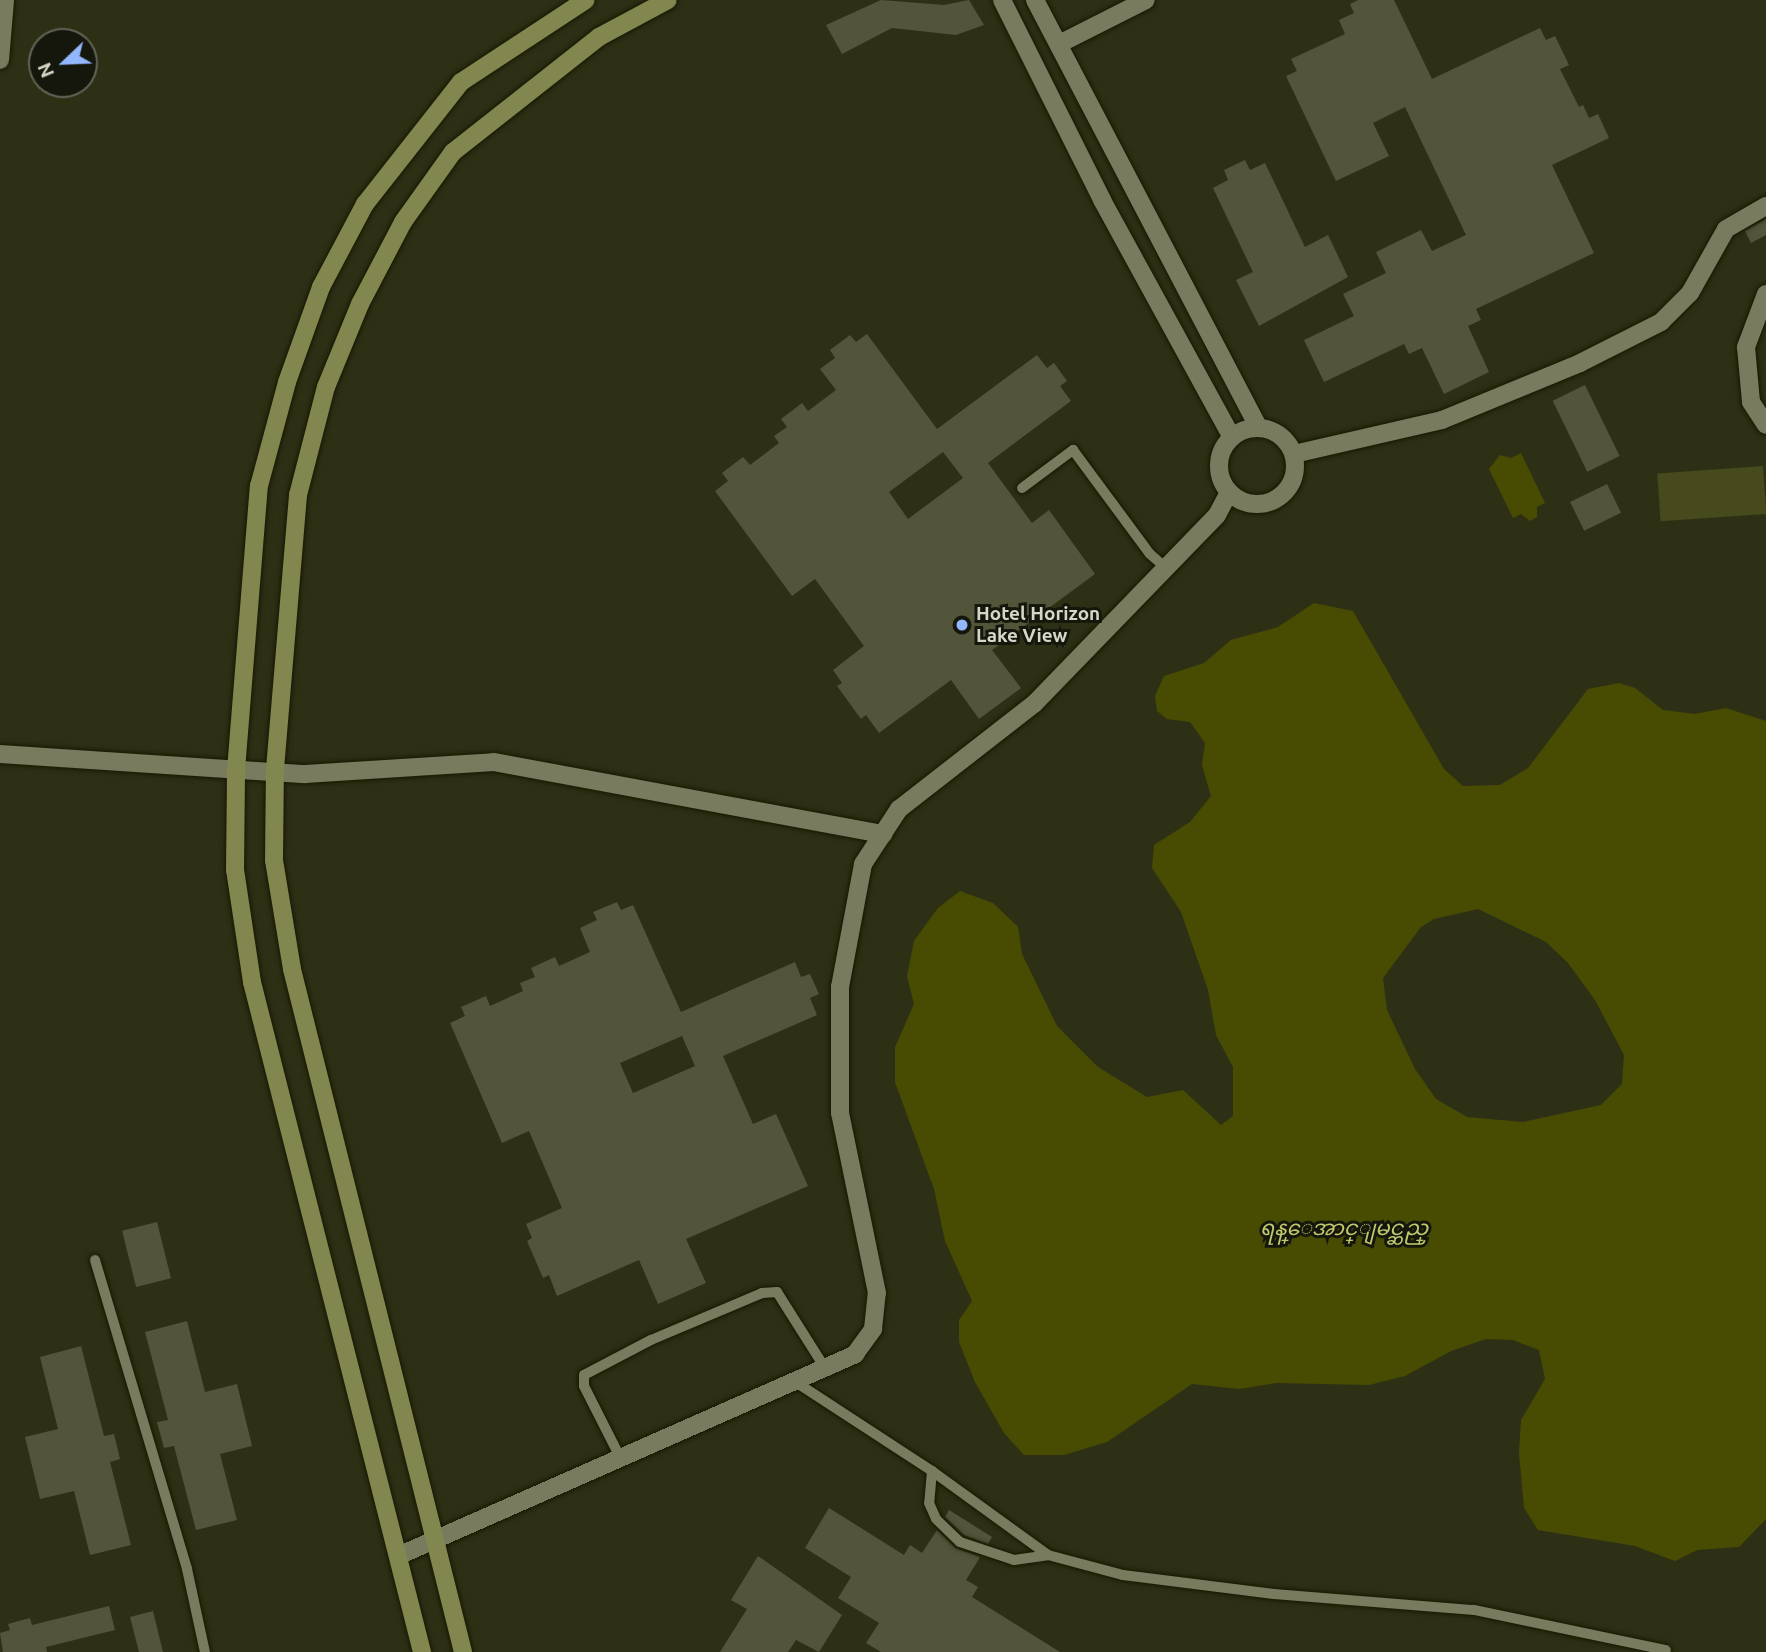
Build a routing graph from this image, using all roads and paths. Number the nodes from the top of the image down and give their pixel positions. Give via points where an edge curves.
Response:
1 (5, 0) edge
2 (586, 0) edge
3 (668, 0) edge
4 (1002, 0) edge
5 (1035, 0) edge
6 (1146, 0) edge
7 (1059, 44) junction
8 (0, 60) edge
9 (1131, 185) junction
10 (1102, 200) junction
11 (1766, 206) edge
12 (1766, 294) edge
13 (1766, 425) edge
14 (1259, 428) junction
15 (1232, 438) junction
16 (1294, 454) junction
17 (1022, 488) dead end
18 (1228, 492) junction
19 (1166, 568) junction
20 (0, 754) edge
21 (236, 770) junction
22 (275, 773) junction
23 (883, 834) junction
24 (95, 1260) dead end
25 (824, 1368) junction
26 (794, 1381) junction
27 (621, 1460) junction
28 (932, 1471) junction
29 (435, 1543) junction
30 (1048, 1555) junction
31 (398, 1556) junction
32 (1666, 1650) dead end
33 (205, 1652) edge
34 (422, 1652) edge
35 (463, 1652) edge

1 - 8 street
2 - 21 main road via 461,82 365,204 321,287 287,382 259,486
3 - 22 main road via 588,45 453,152 403,222 360,304 326,387 298,495
4 - 10 street
5 - 7 street
6 - 7 street
7 - 9 street
9 - 10 street
9 - 14 street
10 - 15 street
11 - 16 street via 1726,229 1690,293 1661,322 1580,363 1442,420
12 - 13 street via 1746,346 1751,402
14 - 15 street
14 - 16 street via 1286,441
15 - 18 street via 1219,464
16 - 18 street via 1296,469 1283,495 1255,505
17 - 19 lane via 1073,450 1150,554
18 - 19 street via 1217,515
19 - 23 street via 1034,704 899,809
20 - 21 street
21 - 22 street
21 - 31 main road via 235,870 251,982
22 - 23 street via 494,762
22 - 29 main road via 274,860 292,970
23 - 25 street via 863,864 840,987 840,1113 877,1293 873,1329 855,1354
24 - 33 lane via 187,1569
25 - 26 street
25 - 27 lane via 786,1299 777,1292 762,1293 650,1340 584,1375 584,1386
26 - 27 street
26 - 28 lane
27 - 29 street
28 - 30 lane
28 - 30 lane via 929,1503 936,1520 961,1542 1014,1560
29 - 31 street
29 - 35 main road
30 - 32 lane via 1122,1575 1274,1594 1474,1610
31 - 34 main road

